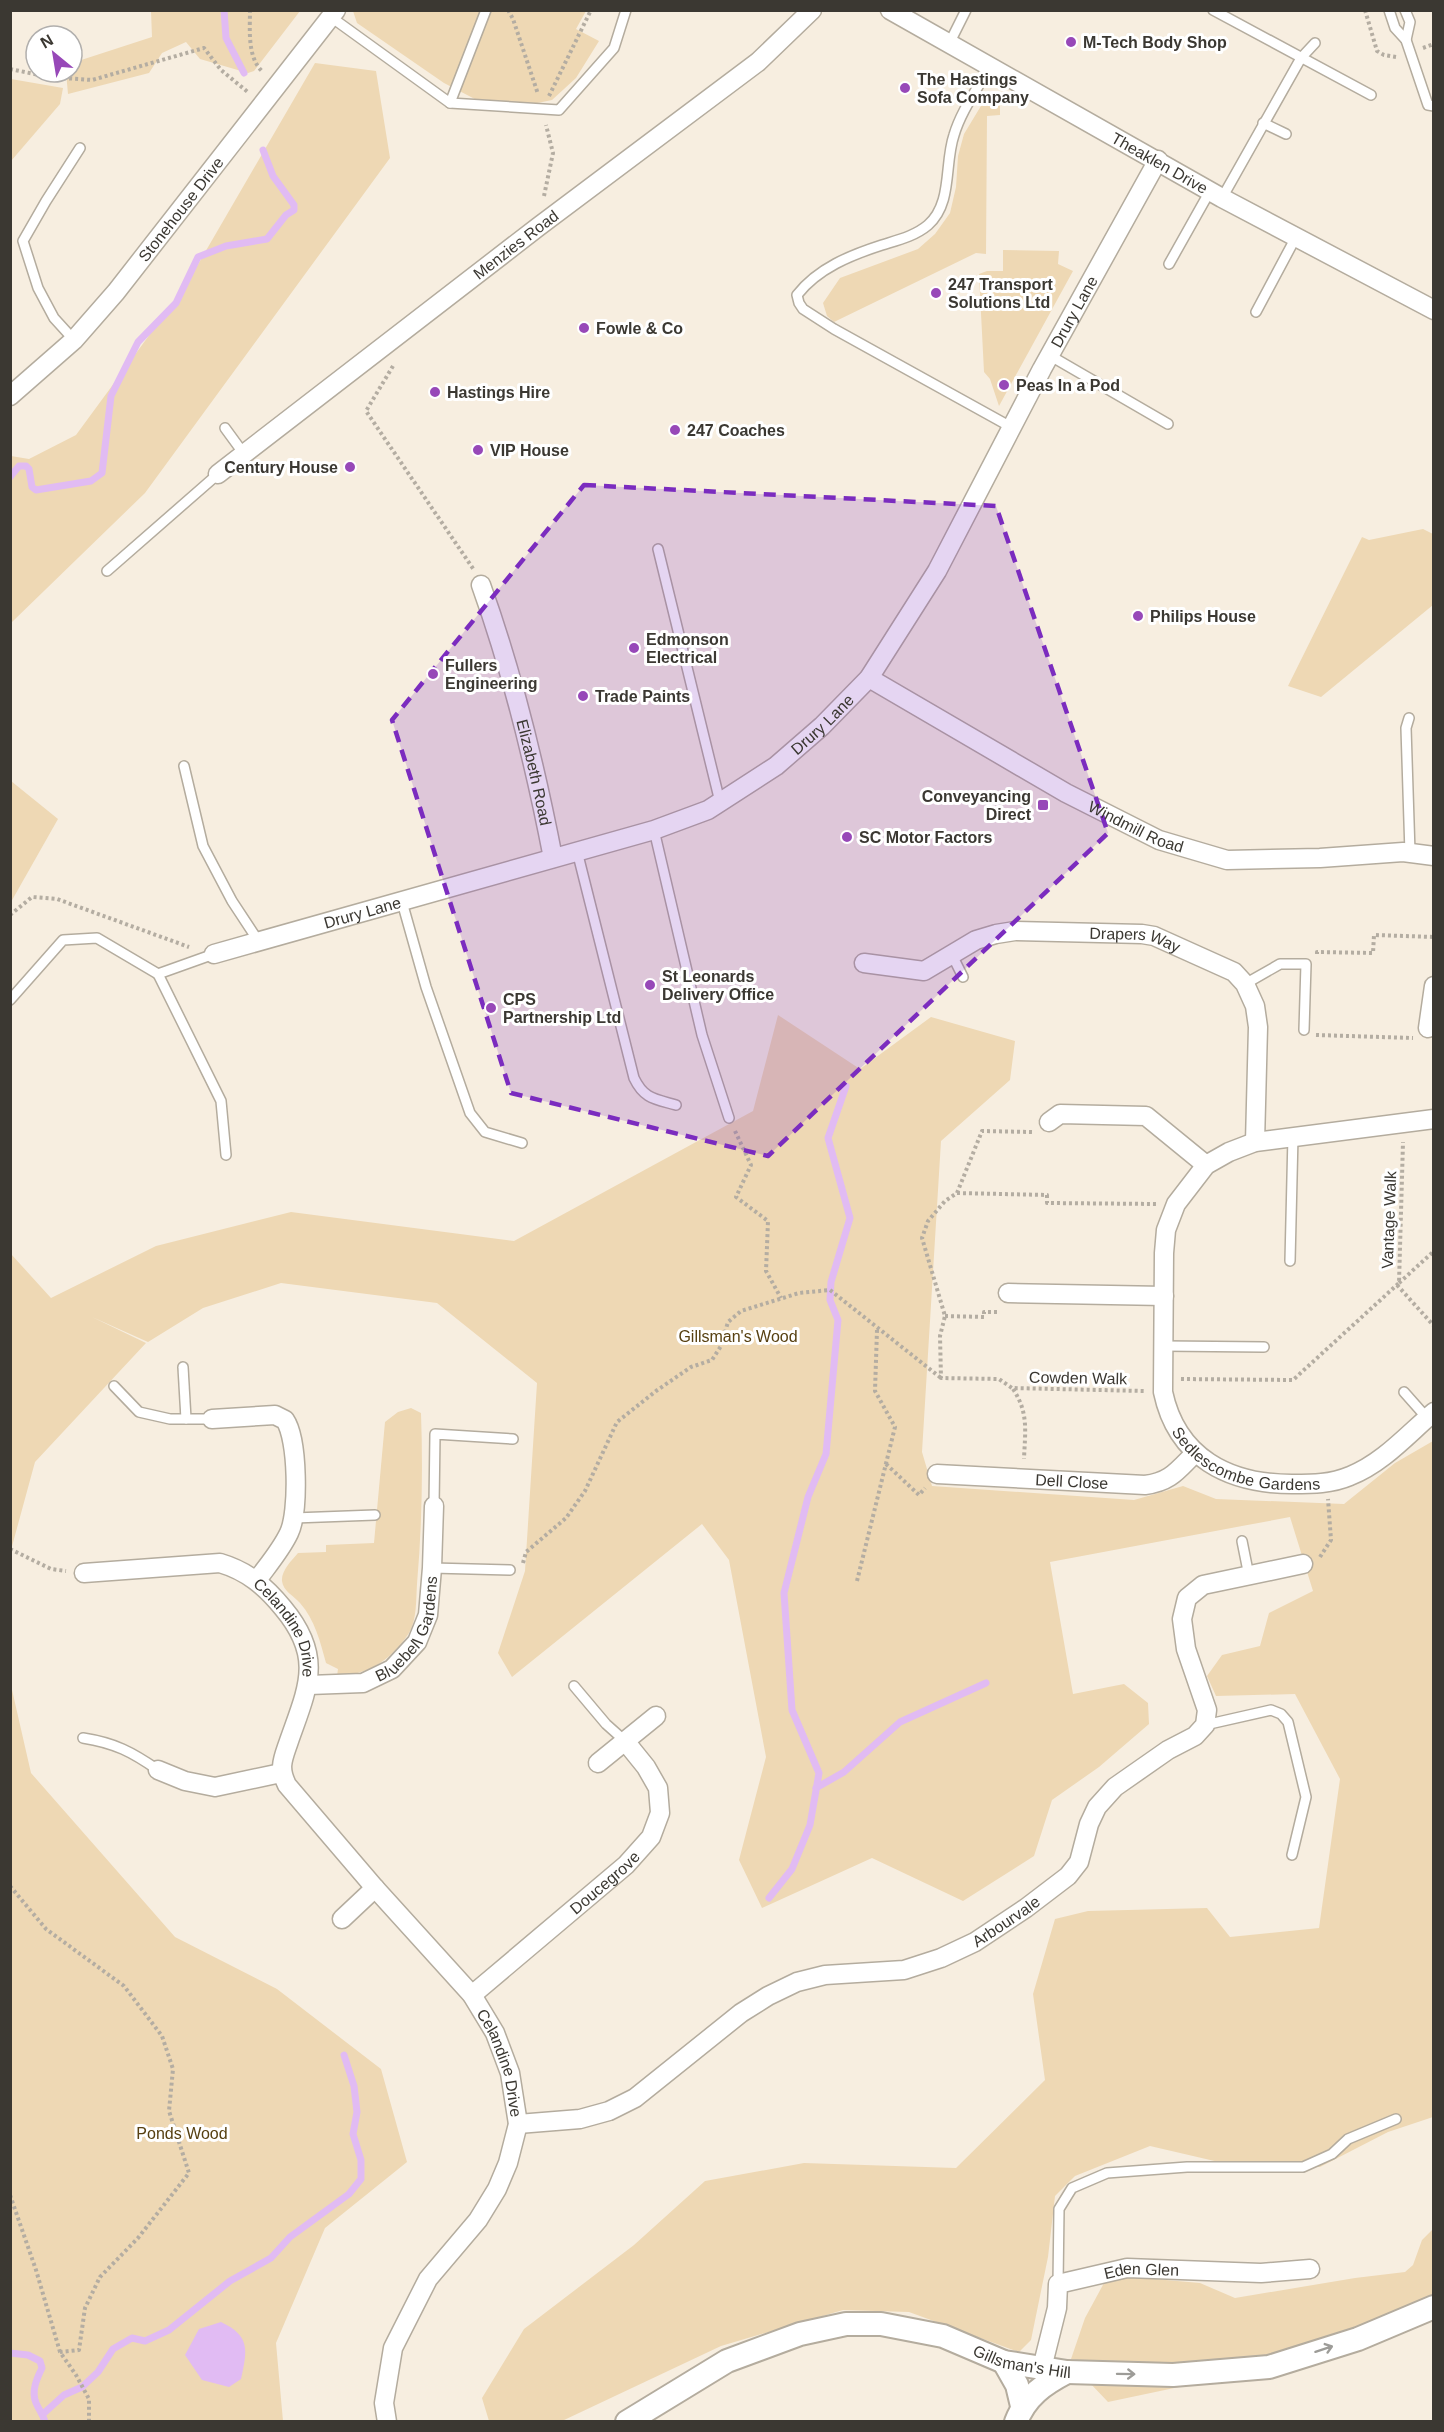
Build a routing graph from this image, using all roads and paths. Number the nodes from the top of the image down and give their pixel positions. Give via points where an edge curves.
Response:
1 (250, 10) edge
2 (486, 10) edge
3 (508, 10) edge
4 (591, 10) edge
5 (626, 10) edge
6 (812, 10) edge
7 (890, 10) edge
8 (966, 10) edge
9 (1214, 10) edge
10 (1389, 10) edge
11 (1406, 10) edge
12 (333, 14) edge
13 (1406, 40) junction
14 (1315, 43) dead end
15 (949, 44) junction
16 (1301, 58) junction
17 (990, 66) junction
18 (10, 69) edge
19 (278, 86) junction
20 (1371, 95) dead end
21 (450, 103) junction
22 (263, 105) junction
23 (1434, 106) edge
24 (542, 108) junction
25 (1263, 123) junction
26 (1286, 134) dead end
27 (80, 148) dead end
28 (1158, 160) junction
29 (1216, 194) junction
30 (538, 227) junction
31 (1296, 237) junction
32 (1170, 264) dead end
33 (1434, 310) edge
34 (1256, 312) dead end
35 (74, 340) junction
36 (388, 344) junction
37 (1049, 355) junction
38 (10, 396) edge
39 (1168, 424) dead end
40 (1011, 427) junction
41 (225, 428) dead end
42 (244, 454) junction
43 (218, 474) joint
44 (658, 549) dead end
45 (107, 571) dead end
46 (481, 585) joint
47 (869, 678) junction
48 (1409, 718) dead end
49 (184, 766) dead end
50 (720, 802) junction
51 (654, 830) junction
52 (577, 851) junction
53 (1410, 853) junction
54 (1434, 856) edge
55 (553, 858) junction
56 (402, 902) junction
57 (10, 915) edge
58 (1434, 937) edge
59 (259, 942) junction
60 (1317, 952) dead end
61 (214, 954) junction
62 (952, 955) junction
63 (864, 963) dead end
64 (158, 974) junction
65 (963, 977) dead end
66 (1245, 984) junction
67 (1434, 986) edge
68 (10, 1000) edge
69 (1304, 1032) joint
70 (1425, 1033) joint
71 (676, 1105) dead end
72 (729, 1118) joint
73 (1434, 1119) edge
74 (1048, 1122) joint
75 (1404, 1123) junction
76 (1293, 1136) junction
77 (1255, 1142) junction
78 (522, 1143) dead end
79 (225, 1155) dead end
80 (1206, 1165) junction
81 (957, 1193) junction
82 (1176, 1204) junction
83 (1434, 1251) edge
84 (1290, 1261) dead end
85 (1398, 1284) junction
86 (1008, 1293) joint
87 (1164, 1296) junction
88 (781, 1299) junction
89 (945, 1316) junction
90 (1434, 1326) edge
91 (877, 1329) junction
92 (1164, 1346) junction
93 (1264, 1347) dead end
94 (183, 1367) dead end
95 (941, 1378) junction
96 (1293, 1380) joint
97 (1163, 1385) junction
98 (114, 1386) dead end
99 (1012, 1388) junction
100 (1404, 1392) dead end
101 (1430, 1415) edge
102 (186, 1419) junction
103 (212, 1419) joint
104 (513, 1439) dead end
105 (1195, 1453) junction
106 (886, 1464) junction
107 (937, 1474) joint
108 (1023, 1479) junction
109 (1325, 1484) junction
110 (434, 1506) joint
111 (375, 1515) dead end
112 (294, 1518) junction
113 (1242, 1541) dead end
114 (10, 1550) edge
115 (526, 1552) dead end
116 (1303, 1564) joint
117 (432, 1568) junction
118 (510, 1570) dead end
119 (84, 1573) joint
120 (1249, 1575) junction
121 (257, 1580) junction
122 (857, 1581) dead end
123 (309, 1685) junction
124 (574, 1686) dead end
125 (656, 1716) dead end
126 (1205, 1725) junction
127 (82, 1738) dead end
128 (625, 1741) junction
129 (598, 1763) dead end
130 (158, 1770) joint
131 (281, 1773) junction
132 (1292, 1855) dead end
133 (10, 1886) edge
134 (375, 1888) junction
135 (342, 1919) dead end
136 (472, 1995) junction
137 (1396, 2119) dead end
138 (518, 2124) junction
139 (10, 2195) edge
140 (1310, 2269) dead end
141 (1058, 2284) junction
142 (1434, 2307) edge
143 (60, 2352) junction
144 (1004, 2362) junction
145 (1042, 2368) junction
146 (1067, 2372) junction
147 (1019, 2414) edge
148 (89, 2421) edge
149 (387, 2421) edge
150 (627, 2421) edge

1 - 19 path via 250,46 258,68
2 - 21 lane
3 - 24 path
4 - 24 path
5 - 24 lane via 614,48 559,110
6 - 30 street, Menzies Road via 758,63
7 - 15 street, Theaklen Drive
8 - 15 lane
9 - 16 lane
10 - 13 lane via 1395,28
11 - 13 lane via 1410,22
12 - 19 street, Stonehouse Drive
12 - 21 lane
13 - 23 lane via 1428,105
14 - 16 lane
15 - 17 street, Theaklen Drive
16 - 20 lane
16 - 25 lane
17 - 28 street, Theaklen Drive
17 - 40 lane via 954,134 946,190 938,215 907,237 843,258 797,295 803,309 834,329
18 - 22 path via 92,80 204,48 221,70
19 - 22 street, Stonehouse Drive
21 - 24 lane
22 - 35 street, Stonehouse Drive
24 - 30 path via 554,153
25 - 26 lane
25 - 29 lane
27 - 35 lane via 23,241 38,288 54,318
28 - 29 street, Theaklen Drive
28 - 37 street, Drury Lane
29 - 31 street, Theaklen Drive
29 - 32 lane
30 - 36 street, Menzies Road
31 - 33 street, Theaklen Drive
31 - 34 lane
35 - 38 street, Stonehouse Drive
36 - 42 street, Menzies Road
36 - 46 path via 397,360 366,411 470,562
37 - 39 lane
37 - 40 street, Drury Lane
40 - 47 street, Drury Lane via 937,571
41 - 42 lane
42 - 43 street, Menzies Road
43 - 45 lane
44 - 50 lane
46 - 55 street, Elizabeth Road via 533,759
47 - 50 street, Drury Lane via 776,766
47 - 53 street, Windmill Road via 1066,793 1159,840 1227,860
48 - 53 lane via 1406,728
49 - 59 lane via 203,846
50 - 51 street, Drury Lane
51 - 52 street, Drury Lane
51 - 72 lane via 702,1035
52 - 55 street, Drury Lane
52 - 71 lane via 634,1078 640,1090 651,1098
53 - 54 street, Windmill Road
55 - 56 street, Drury Lane
56 - 59 street, Drury Lane
56 - 78 lane via 426,987 470,1113 485,1132
57 - 61 path via 32,897 57,899
58 - 60 path via 1374,935 1373,953
59 - 61 street, Drury Lane
61 - 64 lane
62 - 63 street, Drapers Way via 924,971
62 - 65 lane
62 - 66 street, Drapers Way via 976,940 1015,931 1143,934 1234,972
64 - 68 lane via 98,938 63,940
64 - 79 lane via 221,1101
66 - 69 lane via 1280,964 1306,964
66 - 77 street via 1255,1006 1258,1027
67 - 70 street
69 - 70 path
72 - 88 path via 751,1165 736,1197 768,1221 766,1271
73 - 75 street, Sedlescombe Gardens
74 - 80 street via 1060,1114 1146,1116
74 - 81 path via 1048,1132 982,1131
75 - 76 street, Sedlescombe Gardens
75 - 85 path, Vantage Walk
76 - 77 street, Sedlescombe Gardens
76 - 84 lane
77 - 80 street, Sedlescombe Gardens
80 - 82 street, Sedlescombe Gardens
81 - 82 path via 1047,1195 1047,1203
81 - 89 path via 928,1221 922,1238
82 - 87 street, Sedlescombe Gardens via 1166,1230
83 - 85 path
85 - 90 path
85 - 96 path, Vantage Walk
86 - 87 street
86 - 89 path via 1008,1312 984,1312 984,1317
87 - 92 street, Sedlescombe Gardens
88 - 91 path via 830,1290
88 - 115 path via 741,1311 728,1322 712,1360 691,1367 617,1422 585,1491 566,1518
89 - 95 path via 940,1336
91 - 95 path
91 - 106 path via 875,1391 895,1427
92 - 93 lane
92 - 97 street, Sedlescombe Gardens
94 - 102 lane
95 - 99 path, Cowden Walk via 999,1379
96 - 97 path, Cowden Walk
97 - 99 path, Cowden Walk
97 - 105 street, Sedlescombe Gardens via 1166,1405
98 - 102 lane via 139,1412
99 - 108 path via 1026,1419
100 - 101 lane
101 - 109 street, Sedlescombe Gardens via 1378,1461 1352,1476
102 - 103 lane
103 - 112 street via 275,1415 285,1420 292,1435
104 - 110 lane via 435,1434
105 - 108 street, Dell Close via 1160,1483
105 - 109 street, Sedlescombe Gardens via 1225,1473 1268,1484
106 - 107 path via 918,1495
106 - 122 path
107 - 108 street, Dell Close
109 - 116 path via 1331,1511 1331,1540 1322,1556
110 - 117 street, Bluebell Gardens
111 - 112 lane
112 - 121 street
113 - 120 lane
114 - 119 path via 51,1569
116 - 120 street
117 - 118 lane
117 - 123 street, Bluebell Gardens via 428,1615 417,1642 392,1669 363,1683
119 - 121 street, Celandine Drive via 220,1563
120 - 126 street via 1203,1585 1187,1598 1182,1619 1186,1649 1206,1710
121 - 123 street, Celandine Drive via 295,1622 309,1653
123 - 131 street, Celandine Drive via 282,1759
124 - 128 lane
125 - 128 street
126 - 132 lane via 1271,1710 1288,1722 1306,1797
126 - 138 street, Arbourvale via 1195,1736 1115,1787 1096,1807 1079,1862 1068,1876 975,1942 904,1970 825,1975 797,1982 741,2013 635,2098 580,2119
127 - 130 lane via 117,1745
128 - 129 street
128 - 136 street, Doucegrove via 658,1788 660,1812 651,1838 626,1865
130 - 131 street via 215,1787
131 - 134 street, Celandine Drive
133 - 143 path via 46,1929 124,1986 162,2036 173,2069 169,2110 189,2173 138,2238 100,2277 85,2308 79,2350
134 - 135 street
134 - 136 street, Celandine Drive
136 - 138 street, Celandine Drive via 495,2033 507,2063
137 - 141 lane via 1348,2139 1332,2154 1303,2167 1187,2166 1107,2173 1072,2188 1059,2209
138 - 149 street, Celandine Drive via 497,2188 478,2220 428,2279 393,2348 384,2403
139 - 143 path
140 - 141 street, Eden Glen via 1261,2273 1127,2268
141 - 145 street via 1057,2308
146 -> 142 street, Gillsman's Hill via 1173,2375 1269,2367 1358,2339
143 - 148 path via 89,2399
144 - 145 street, Gillsman's Hill
144 - 147 street via 1017,2385
144 - 150 street, Gillsman's Hill via 943,2336 881,2324 846,2324 800,2334 727,2361
145 - 146 street, Gillsman's Hill
146 - 147 street via 1041,2386

